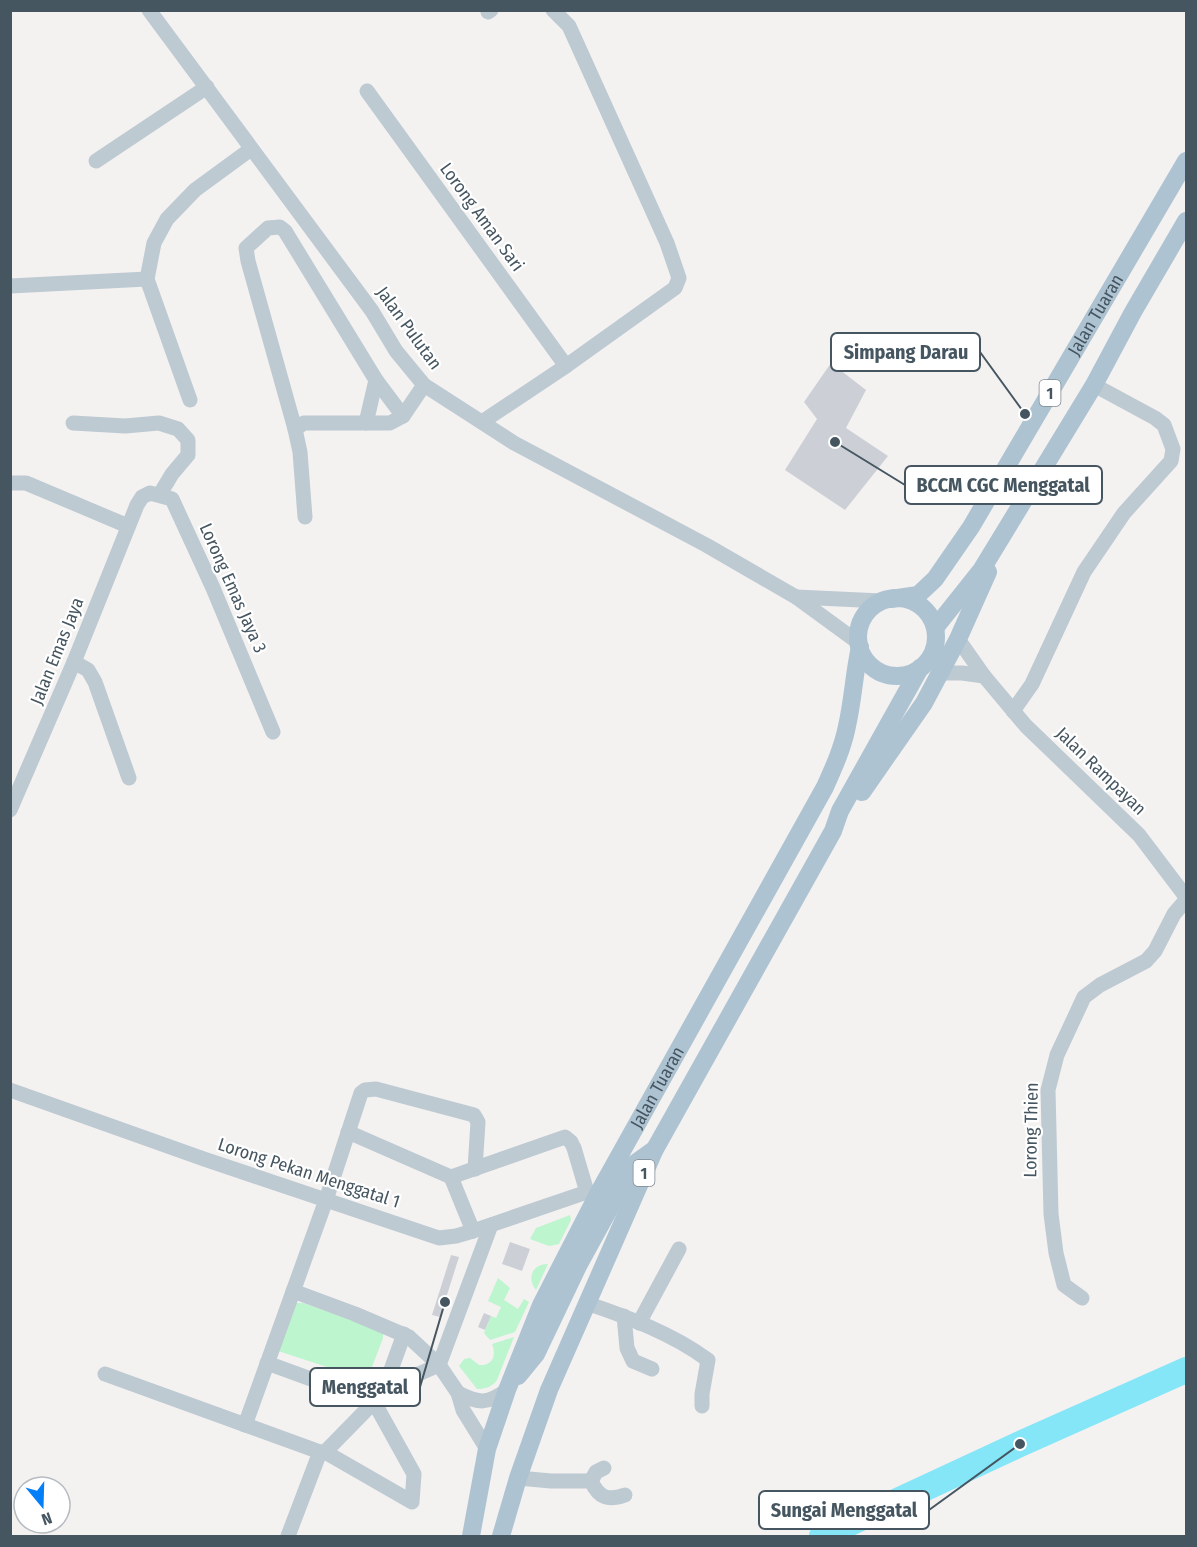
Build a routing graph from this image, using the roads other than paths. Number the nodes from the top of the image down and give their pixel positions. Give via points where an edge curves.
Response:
1 (149, 10) edge
2 (552, 10) edge
3 (207, 87) junction
4 (367, 92) dead end
5 (251, 149) junction
6 (96, 161) dead end
7 (1186, 161) edge
8 (1186, 221) edge
9 (147, 279) junction
10 (10, 286) edge
11 (566, 366) junction
12 (376, 380) junction
13 (424, 385) junction
14 (1094, 385) junction
15 (190, 400) dead end
16 (403, 416) junction
17 (482, 422) junction
18 (73, 423) dead end
19 (366, 423) junction
20 (295, 429) junction
21 (10, 483) edge
22 (160, 494) junction
23 (305, 517) dead end
24 (128, 526) junction
25 (995, 547) junction
26 (795, 597) junction
27 (887, 600) junction
28 (935, 628) junction
29 (958, 639) junction
30 (859, 645) junction
31 (74, 662) junction
32 (920, 668) junction
33 (940, 673) junction
34 (984, 676) junction
35 (1014, 711) junction
36 (273, 732) dead end
37 (129, 778) dead end
38 (10, 810) edge
39 (833, 831) junction
40 (822, 850) junction
41 (1186, 898) edge
42 (655, 1089) junction
43 (10, 1090) edge
44 (348, 1132) junction
45 (655, 1149) junction
46 (475, 1169) junction
47 (451, 1176) junction
48 (593, 1193) junction
49 (326, 1200) junction
50 (491, 1225) junction
51 (473, 1231) junction
52 (679, 1250) dead end
53 (293, 1291) junction
54 (1082, 1298) dead end
55 (586, 1303) junction
56 (624, 1316) junction
57 (639, 1323) junction
58 (404, 1334) junction
59 (267, 1363) junction
60 (439, 1365) junction
61 (652, 1369) dead end
62 (105, 1374) dead end
63 (384, 1389) junction
64 (507, 1390) junction
65 (458, 1393) junction
66 (374, 1402) junction
67 (702, 1406) dead end
68 (245, 1425) junction
69 (487, 1449) junction
70 (322, 1452) junction
71 (604, 1468) dead end
72 (518, 1478) junction
73 (591, 1481) junction
74 (625, 1495) dead end
75 (288, 1536) edge
76 (471, 1536) edge
77 (501, 1536) edge

1 - 3 street, Jalan Pulutan
2 - 11 street via 569,26 667,243 679,278 675,288
3 - 5 street, Jalan Pulutan
3 - 6 street
4 - 11 street, Lorong Aman Sari
5 - 9 street via 195,190 167,219 154,243
5 - 13 street, Jalan Pulutan
7 - 27 main road, Jalan Tuaran / 1 via 971,526 935,579 918,595
8 - 14 main road, Jalan Tuaran / 1
9 - 10 street
9 - 15 street
11 - 17 street
12 - 16 street
12 - 19 street
12 - 20 street via 285,231 280,227 268,228 246,249
13 - 16 street
13 - 17 street, Jalan Pulutan
14 - 25 main road, Jalan Tuaran / 1
14 - 35 street via 1164,425 1173,449 1171,461 1124,513 1084,572 1036,676
16 - 19 street via 390,423
17 - 26 street, Jalan Pulutan
18 - 22 street via 159,423 178,429 188,440 188,454
19 - 20 street via 304,423
20 - 23 street
21 - 24 street via 26,483
22 - 24 street, Jalan Emas Jaya via 142,497
22 - 36 street, Lorong Emas Jaya 3 via 172,499
24 - 31 street, Jalan Emas Jaya
25 - 28 main road, Jalan Tuaran / 1
25 - 29 main road via 988,573
26 - 27 street, Jalan Pulutan
26 - 30 street, Jalan Pulutan
27 - 28 main road via 906,599 919,605
27 - 30 main road, 1 via 863,619
28 - 32 main road, 1 via 933,652
29 - 33 main road
29 - 34 street, Jalan Rampayan
30 - 32 main road via 869,663 884,674 903,675
30 - 42 main road, Jalan Tuaran / 1 via 848,724 841,752 825,787
31 - 37 street via 88,669 95,682
31 - 38 street, Jalan Emas Jaya
32 - 39 main road, Jalan Tuaran / 1 via 840,811
33 - 34 street
33 - 39 main road via 924,703
34 - 35 street, Jalan Rampayan
35 - 41 street, Jalan Rampayan via 1139,835
39 - 40 main road, Jalan Tuaran / 1
40 - 42 main road via 805,857 664,1110 657,1113 651,1106
40 - 45 main road, Jalan Tuaran / 1
41 - 54 street, Lorong Thien via 1146,961 1084,997 1051,1077 1048,1090 1056,1253 1064,1285
42 - 48 main road, Jalan Tuaran / 1
43 - 49 street, Lorong Pekan Menggatal 1
44 - 46 street via 361,1093 370,1089 474,1115 478,1122
44 - 47 street
44 - 49 street
45 - 55 main road, Jalan Tuaran / 1
45 - 64 main road via 634,1164 578,1266 536,1354
46 - 47 street
46 - 48 street via 565,1137 574,1148
47 - 51 street
48 - 50 street, Lorong Pekan Menggatal 1
48 - 64 main road, Jalan Tuaran / 1
49 - 51 street, Lorong Pekan Menggatal 1 via 439,1238
49 - 53 street
50 - 51 street, Lorong Pekan Menggatal 1
50 - 60 street
52 - 57 street
53 - 58 street
53 - 59 street
55 - 56 street
55 - 72 main road, Jalan Tuaran / 1
56 - 57 street
56 - 61 street via 627,1348 633,1361
57 - 67 street via 708,1360
58 - 60 street
58 - 63 street
59 - 66 street
59 - 68 street
60 - 63 street
60 - 65 street
62 - 68 street
63 - 66 street
64 - 65 street via 493,1400 473,1401
64 - 69 main road, Jalan Tuaran / 1
65 - 69 street via 463,1410
66 - 70 street
66 - 70 street via 414,1474 412,1502
68 - 70 street
69 - 76 main road, Jalan Tuaran / 1
70 - 75 street
71 - 73 street
72 - 73 street
72 - 77 main road, Jalan Tuaran / 1
73 - 74 street via 603,1497

